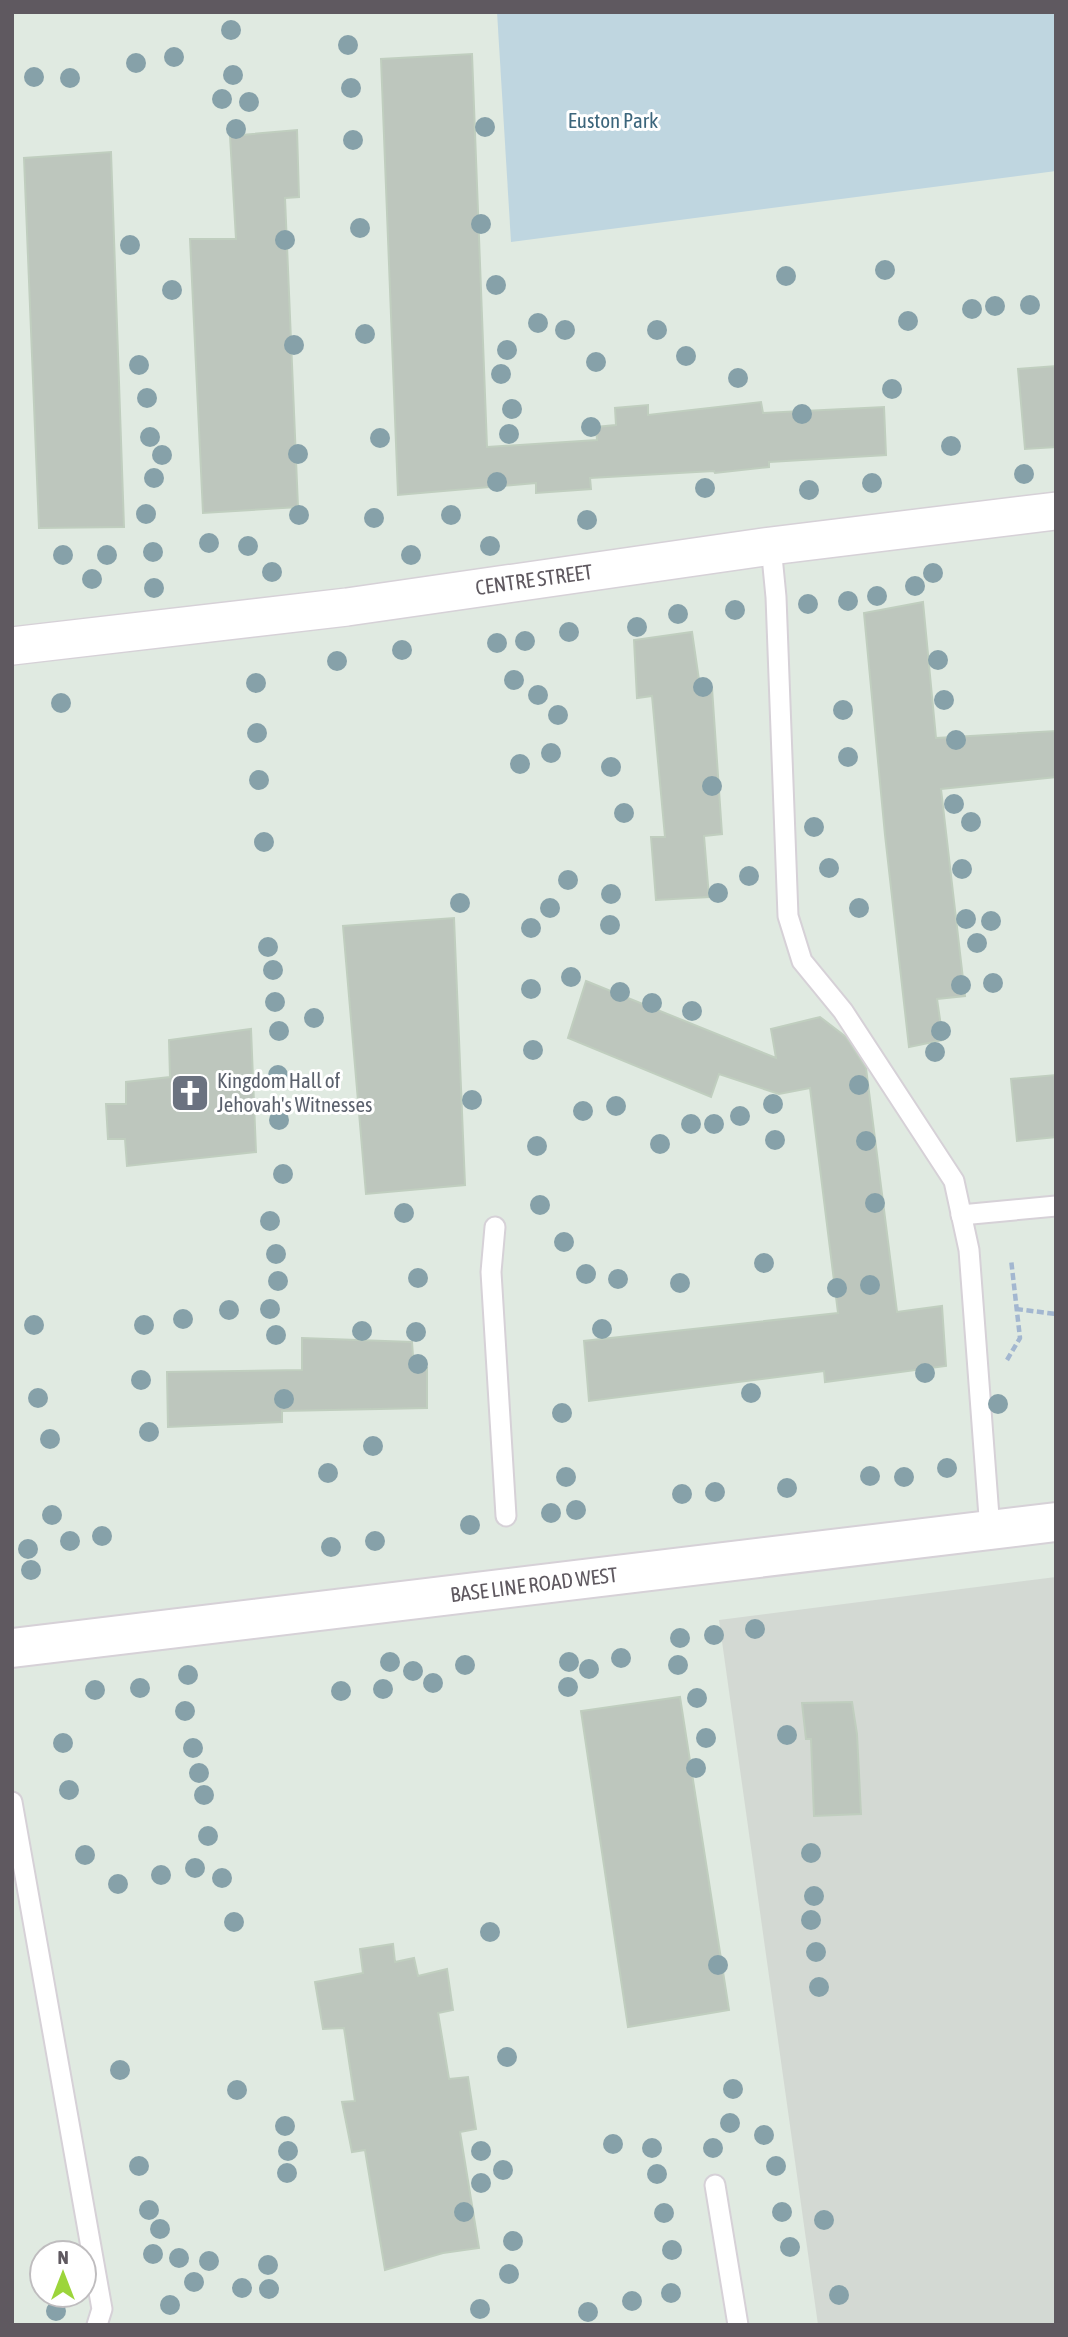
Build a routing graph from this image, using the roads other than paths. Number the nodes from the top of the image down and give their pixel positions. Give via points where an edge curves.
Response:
1 (1056, 511) edge
2 (771, 546) junction
3 (12, 646) edge
4 (1056, 1206) edge
5 (961, 1215) junction
6 (495, 1227) dead end
7 (506, 1516) dead end
8 (1056, 1522) edge
9 (990, 1530) junction
10 (12, 1648) edge
11 (12, 1802) edge
12 (715, 2185) dead end
13 (97, 2325) edge
14 (738, 2325) edge

1 - 2 street, CENTRE STREET
2 - 3 street, CENTRE STREET via 347,607
2 - 5 lane via 788,916 802,961 844,1011 954,1181
4 - 5 lane
5 - 9 lane via 969,1250
6 - 7 lane via 491,1272
8 - 9 street, BASE LINE ROAD WEST
9 - 10 street, BASE LINE ROAD WEST
11 - 13 lane via 102,2309
12 - 14 lane

